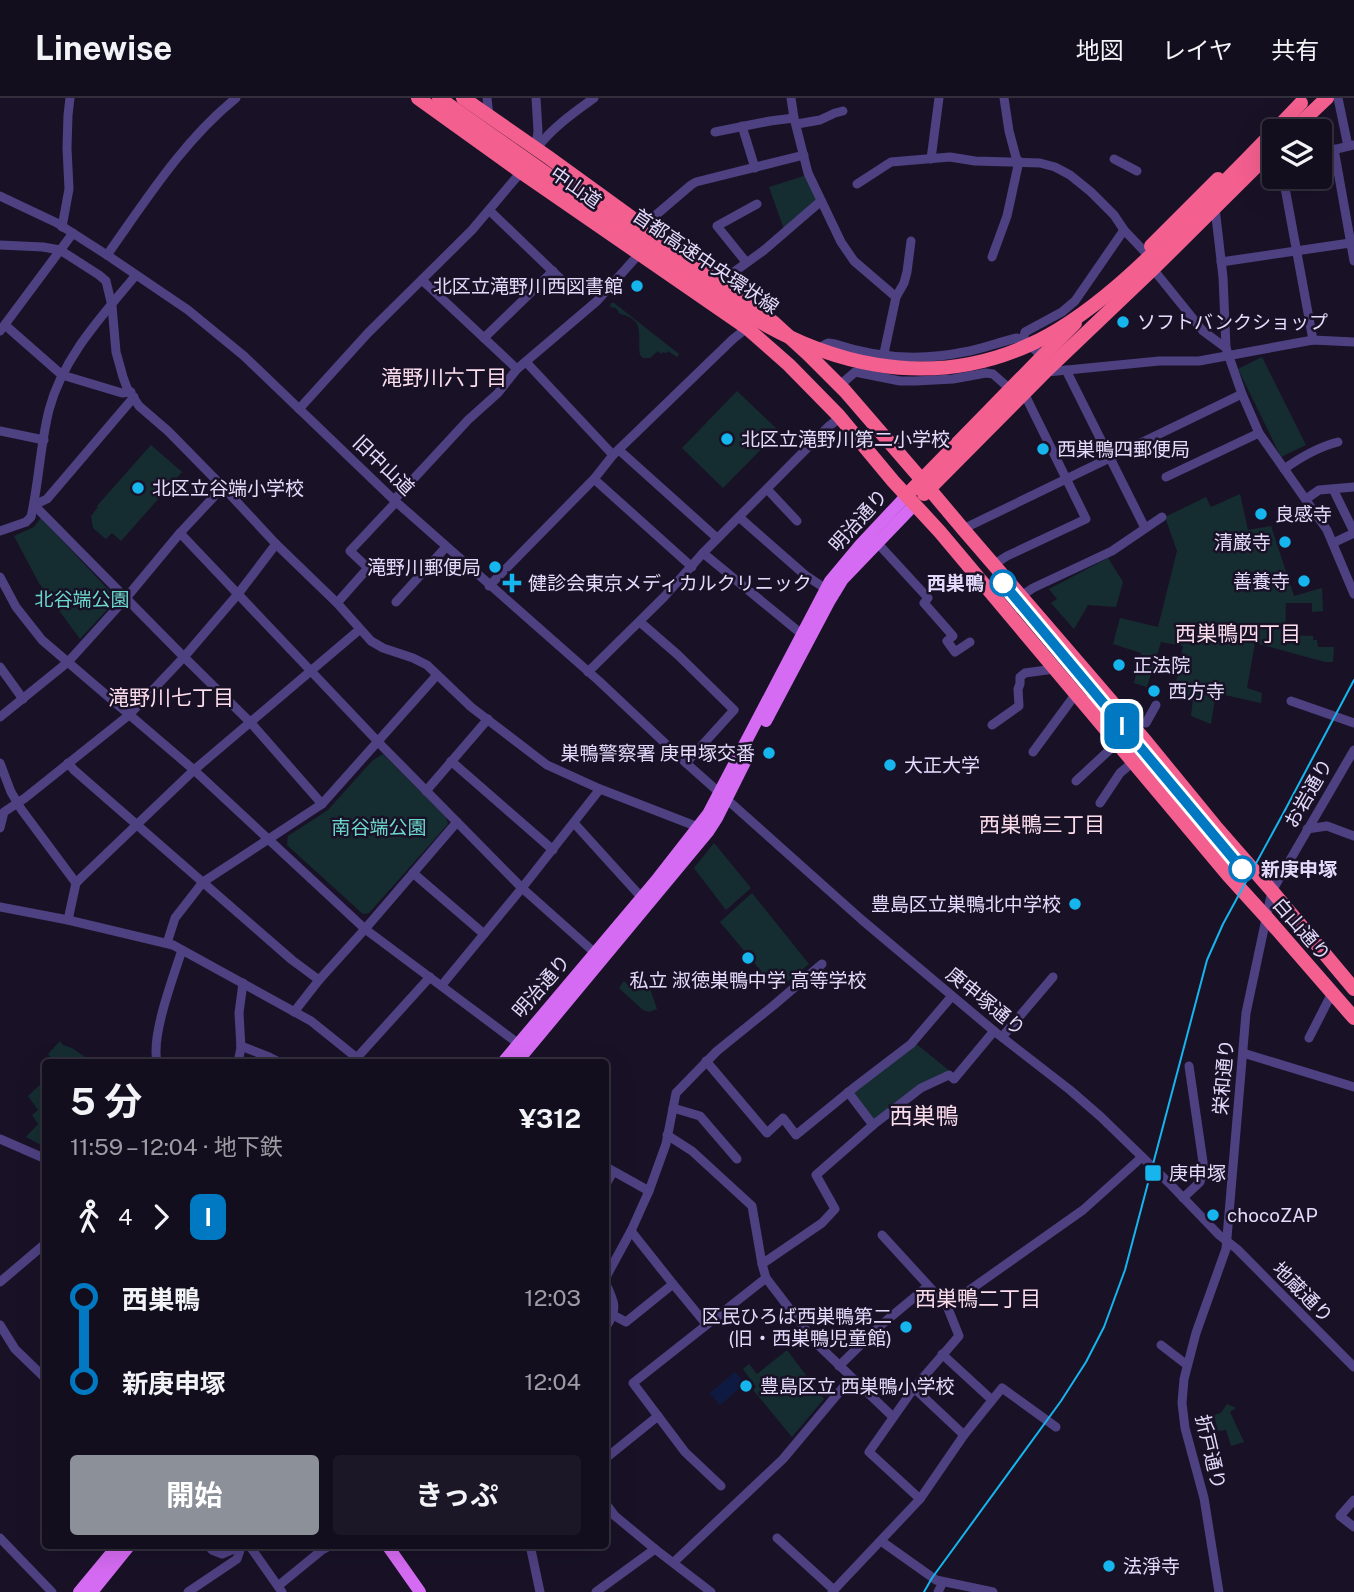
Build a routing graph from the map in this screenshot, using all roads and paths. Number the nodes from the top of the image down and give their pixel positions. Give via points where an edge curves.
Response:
1 (70, 98) edge
2 (236, 98) edge
3 (418, 98) edge
4 (437, 98) edge
5 (463, 98) edge
6 (488, 98) edge
7 (536, 98) edge
8 (594, 98) edge
9 (791, 98) edge
10 (939, 98) edge
11 (1004, 98) edge
12 (1327, 98) edge
13 (1338, 98) edge
14 (1302, 100) edge
15 (843, 111) dead end
16 (489, 116) junction
17 (1286, 119) edge
18 (1305, 119) edge
19 (795, 121) junction
20 (742, 126) junction
21 (715, 132) dead end
22 (1351, 145) edge
23 (1262, 146) edge
24 (536, 149) junction
25 (1334, 149) joint
26 (804, 155) junction
27 (931, 159) junction
28 (1114, 159) dead end
29 (1018, 161) junction
30 (1262, 161) edge
31 (755, 167) junction
32 (1137, 171) dead end
33 (522, 172) junction
34 (857, 184) dead end
35 (1285, 189) edge
36 (0, 196) edge
37 (821, 201) junction
38 (758, 204) dead end
39 (1215, 208) junction
40 (490, 211) junction
41 (1350, 214) edge
42 (62, 226) junction
43 (643, 226) junction
44 (1124, 230) junction
45 (73, 233) junction
46 (911, 241) dead end
47 (1350, 243) junction
48 (0, 245) edge
49 (60, 250) junction
50 (1145, 252) junction
51 (1296, 252) junction
52 (639, 254) junction
53 (107, 255) junction
54 (992, 257) dead end
55 (1354, 261) edge
56 (746, 262) junction
57 (1221, 262) junction
58 (1153, 269) junction
59 (553, 271) junction
60 (136, 275) junction
61 (422, 280) junction
62 (720, 282) junction
63 (568, 286) dead end
64 (896, 297) junction
65 (112, 306) junction
66 (2, 328) edge
67 (747, 328) junction
68 (484, 338) junction
69 (1023, 340) junction
70 (1313, 340) junction
71 (1354, 342) edge
72 (1227, 352) junction
73 (961, 353) junction
74 (808, 354) junction
75 (884, 355) junction
76 (521, 366) junction
77 (1051, 366) junction
78 (62, 375) junction
79 (969, 376) junction
80 (879, 377) junction
81 (839, 386) junction
82 (1017, 391) junction
83 (132, 394) junction
84 (1242, 394) junction
85 (299, 409) junction
86 (841, 418) junction
87 (0, 431) edge
88 (1259, 433) junction
89 (44, 440) junction
90 (1338, 442) dead end
91 (616, 453) junction
92 (1109, 458) junction
93 (1284, 469) junction
94 (1166, 477) dead end
95 (594, 479) junction
96 (1066, 479) junction
97 (893, 481) joint
98 (925, 484) junction
99 (223, 487) junction
100 (1354, 488) edge
101 (767, 489) junction
102 (1333, 489) junction
103 (911, 499) junction
104 (1306, 499) junction
105 (395, 501) junction
106 (34, 505) junction
107 (739, 517) junction
108 (1162, 517) dead end
109 (797, 521) dead end
110 (1144, 528) junction
111 (963, 529) junction
112 (0, 531) edge
113 (180, 533) junction
114 (1354, 533) edge
115 (718, 538) junction
116 (1333, 543) junction
117 (276, 544) junction
118 (446, 547) junction
119 (883, 548) dead end
120 (703, 552) junction
121 (993, 565) junction
122 (692, 567) junction
123 (0, 577) edge
124 (489, 586) junction
125 (826, 589) junction
126 (4, 594) edge
127 (238, 594) junction
128 (1354, 594) edge
129 (1021, 596) junction
130 (126, 598) junction
131 (396, 602) dead end
132 (337, 603) junction
133 (640, 622) junction
134 (359, 630) junction
135 (805, 637) junction
136 (970, 642) dead end
137 (184, 657) junction
138 (68, 662) junction
139 (0, 667) edge
140 (1054, 669) junction
141 (1083, 669) junction
142 (312, 670) junction
143 (588, 672) junction
144 (437, 675) junction
145 (1075, 695) junction
146 (23, 699) junction
147 (1292, 701) dead end
148 (1156, 705) dead end
149 (129, 715) junction
150 (0, 717) edge
151 (488, 719) junction
152 (251, 723) junction
153 (1146, 723) dead end
154 (1354, 723) edge
155 (992, 724) dead end
156 (378, 742) junction
157 (1117, 743) junction
158 (1354, 750) edge
159 (1033, 752) dead end
160 (1155, 754) junction
161 (451, 761) junction
162 (1133, 762) junction
163 (0, 763) edge
164 (68, 763) junction
165 (686, 763) junction
166 (194, 771) junction
167 (1076, 780) dead end
168 (600, 789) junction
169 (426, 791) junction
170 (723, 796) junction
171 (17, 802) junction
172 (1100, 803) dead end
173 (322, 804) junction
174 (457, 822) junction
175 (574, 823) junction
176 (137, 825) junction
177 (698, 827) junction
178 (1188, 827) junction
179 (0, 828) edge
180 (1307, 829) junction
181 (1354, 836) edge
182 (268, 839) junction
183 (553, 850) junction
184 (413, 873) junction
185 (204, 882) junction
186 (76, 883) junction
187 (522, 888) junction
188 (1272, 891) junction
189 (642, 898) junction
190 (0, 907) edge
191 (1268, 918) junction
192 (68, 920) junction
193 (365, 929) junction
194 (484, 934) junction
195 (167, 943) junction
196 (181, 950) junction
197 (595, 953) junction
198 (822, 964) dead end
199 (430, 977) junction
200 (1053, 977) dead end
201 (319, 980) junction
202 (243, 983) junction
203 (442, 985) junction
204 (1354, 989) edge
205 (1332, 993) junction
206 (953, 996) junction
207 (294, 1012) junction
208 (1354, 1018) edge
209 (998, 1034) junction
210 (1309, 1038) dead end
211 (240, 1046) junction
212 (1243, 1053) junction
213 (520, 1054) edge
214 (157, 1059) edge
215 (238, 1059) edge
216 (273, 1059) edge
217 (355, 1059) edge
218 (359, 1059) edge
219 (706, 1061) junction
220 (1189, 1066) dead end
221 (1354, 1087) edge
222 (848, 1092) junction
223 (673, 1108) junction
224 (873, 1125) junction
225 (667, 1135) junction
226 (0, 1139) edge
227 (42, 1157) edge
228 (1142, 1157) junction
229 (737, 1159) dead end
230 (609, 1170) edge
231 (649, 1191) junction
232 (1183, 1198) junction
233 (631, 1231) junction
234 (882, 1235) dead end
235 (1227, 1241) junction
236 (42, 1246) edge
237 (762, 1264) junction
238 (609, 1271) edge
239 (766, 1278) junction
240 (0, 1282) edge
241 (673, 1284) junction
242 (928, 1286) junction
243 (609, 1290) edge
244 (947, 1307) junction
245 (613, 1315) junction
246 (609, 1322) edge
247 (706, 1324) junction
248 (0, 1325) edge
249 (1161, 1345) dead end
250 (942, 1354) junction
251 (1187, 1365) junction
252 (839, 1366) junction
253 (1354, 1367) edge
254 (42, 1375) edge
255 (851, 1378) junction
256 (914, 1388) junction
257 (992, 1400) junction
258 (658, 1416) junction
259 (893, 1417) junction
260 (1056, 1427) dead end
261 (964, 1435) junction
262 (609, 1456) edge
263 (721, 1486) dead end
264 (920, 1499) junction
265 (1354, 1500) edge
266 (609, 1508) edge
267 (1354, 1527) edge
268 (0, 1538) edge
269 (777, 1538) dead end
270 (881, 1541) junction
271 (115, 1549) edge
272 (127, 1549) edge
273 (211, 1549) edge
274 (235, 1549) edge
275 (240, 1549) edge
276 (252, 1549) edge
277 (323, 1549) edge
278 (390, 1549) edge
279 (531, 1549) edge
280 (655, 1549) junction
281 (674, 1562) junction
282 (943, 1582) junction
283 (701, 1584) junction
284 (280, 1589) edge
285 (833, 1591) edge
286 (52, 1592) edge
287 (79, 1592) edge
288 (92, 1592) edge
289 (188, 1592) edge
290 (420, 1592) edge
291 (540, 1592) edge
292 (596, 1592) edge
293 (693, 1592) edge
294 (711, 1592) edge
295 (938, 1592) edge
296 (993, 1592) edge
297 (1219, 1592) edge

1 - 42 street via 69,189
2 - 53 street via 196,135
3 - 33 highway, 中山道
4 - 14 highway, 首都高速中央環状線, bridge via 762,323 830,354 904,369 993,358 1068,323 1158,249
4 - 23 highway, 首都高速中央環状線, bridge via 762,326 830,356 904,371 952,369 1001,358 1069,325 1159,251
5 - 16 highway, 中山道
6 - 16 street
7 - 24 street
8 - 24 street
9 - 19 street
10 - 27 street
11 - 29 street
12 - 18 highway
13 - 22 street
14 - 17 highway, 首都高速中央環状線, bridge
14 - 50 highway, 明治通り
15 - 19 street via 820,120
16 - 24 highway, 中山道
19 - 20 street
19 - 26 street
20 - 21 street
20 - 31 street
22 - 25 street
24 - 43 highway, 中山道
25 - 41 street
26 - 31 street
26 - 37 street
27 - 29 street
27 - 34 street via 891,162
28 - 32 street
29 - 44 street via 1055,167 1070,175
29 - 54 street via 1007,216
30 - 39 highway, 明治通り
31 - 43 street via 691,185
33 - 40 street
33 - 52 highway, 中山道
35 - 51 street
36 - 42 street, 旧中山道
37 - 56 street
37 - 64 street via 854,261
38 - 56 street via 717,226
39 - 57 street
39 - 58 highway, 明治通り
40 - 59 street
40 - 61 street
41 - 47 street
42 - 45 street, 旧中山道
43 - 62 highway, 中山道
44 - 50 street
44 - 69 street via 1075,301 1025,332
45 - 49 street
45 - 53 street, 旧中山道
46 - 64 street via 904,284
47 - 51 street
47 - 55 street
48 - 49 street
49 - 65 street via 106,281
49 - 66 street
50 - 77 highway, 明治通り
51 - 57 street
51 - 70 street
52 - 67 highway, 中山道
52 - 76 street via 597,301
53 - 60 street, 旧中山道
56 - 62 street
57 - 72 street
58 - 72 street via 1203,331
58 - 77 highway, 明治通り
59 - 63 street
59 - 68 street
60 - 65 street
60 - 85 street, 旧中山道 via 244,356
61 - 68 street
61 - 85 street
62 - 74 highway, 中山道
64 - 75 street
65 - 78 street
65 - 83 street via 116,352
66 - 78 street
67 - 86 highway, 中山道
67 - 91 street
68 - 76 street
69 - 73 street
69 - 77 street
70 - 71 street
70 - 72 street
72 - 77 street via 1199,361
72 - 84 street
73 - 75 street via 922,358
73 - 79 street
74 - 75 street via 835,344
74 - 81 highway, 中山道
75 - 80 street
76 - 91 street
76 - 105 street
77 - 82 highway, 明治通り
77 - 92 street
78 - 83 street
78 - 89 street
79 - 80 street via 915,381
79 - 82 street via 993,374
80 - 81 street via 855,372
81 - 98 highway, 中山道
82 - 96 street
82 - 98 highway, 明治通り
83 - 99 street
83 - 106 street via 47,499
84 - 88 street
84 - 92 street
85 - 105 street, 旧中山道
86 - 97 highway, 中山道
86 - 101 street
87 - 89 street
88 - 93 street
88 - 94 street
89 - 106 street
90 - 93 street via 1302,456
91 - 95 street
91 - 115 street
92 - 96 street
92 - 110 street
93 - 104 street
95 - 122 street
95 - 124 street
96 - 111 street
96 - 121 street via 1086,519
97 - 103 highway, 白山通り
98 - 103 highway, 明治通り
98 - 111 highway, 白山通り
99 - 113 street
99 - 117 street
100 - 102 street
101 - 107 street
101 - 109 street
102 - 104 street via 1319,490
102 - 114 street
103 - 125 main road, 明治通り via 860,545
103 - 135 main road, 明治通り via 844,579
103 - 140 highway, 白山通り
104 - 116 street
105 - 118 street, 旧中山道
105 - 132 street via 350,551 368,568
106 - 112 street via 26,522
106 - 130 street
107 - 115 street
107 - 125 street
108 - 110 street
110 - 129 street via 1112,551
111 - 121 highway, 白山通り
113 - 127 street
113 - 130 street
114 - 116 street
115 - 120 street
116 - 128 street
117 - 127 street
117 - 132 street
118 - 124 street, 旧中山道
118 - 131 street
119 - 136 street via 928,598 924,603 953,636 947,641 955,652
120 - 122 street
120 - 135 street
121 - 129 highway, 白山通り
122 - 133 street
123 - 126 street
124 - 143 street, 旧中山道
125 - 135 main road, 明治通り
126 - 138 street via 42,640
127 - 137 street
127 - 142 street
129 - 141 highway, 白山通り
130 - 137 street
130 - 138 street
132 - 134 street
133 - 143 street
133 - 165 street via 734,710
134 - 142 street
134 - 144 street via 370,641 427,665
135 - 170 main road, 明治通り
137 - 149 street
137 - 152 street
138 - 146 street
138 - 149 street
139 - 146 street
140 - 145 highway, 白山通り
140 - 155 street via 1020,677 1019,706
141 - 157 highway via 1096,699 1116,723
141 - 160 highway, 白山通り
142 - 152 street
142 - 156 street
143 - 165 street, 旧中山道
144 - 151 street
144 - 156 street
145 - 157 highway, 白山通り
145 - 159 street
146 - 150 street
147 - 154 street
148 - 153 street
149 - 164 street
149 - 166 street
151 - 161 street
151 - 168 street via 547,765
152 - 166 street
152 - 173 street
156 - 169 street
156 - 173 street
157 - 162 highway, 白山通り
157 - 167 street
158 - 180 street, お岩通り
160 - 178 highway via 1151,767
160 - 188 highway, 白山通り
161 - 169 street
161 - 183 street
162 - 172 street
162 - 178 highway, 白山通り
163 - 171 street
164 - 171 street
164 - 176 street
165 - 170 street, 旧中山道
166 - 176 street
166 - 182 street
168 - 175 street
168 - 177 street
169 - 174 street
170 - 177 main road, 明治通り
170 - 206 street, 庚申塚通り
170 - 213 main road, 明治通り via 708,832
171 - 179 street via 4,812
171 - 186 street
173 - 182 street
174 - 184 street
174 - 187 street
175 - 183 street
175 - 189 street
176 - 185 street
176 - 186 street
177 - 189 main road, 明治通り
178 - 191 highway, 白山通り
180 - 181 street via 1327,826
180 - 188 street, お岩通り
182 - 185 street
182 - 193 street
183 - 187 street
184 - 193 street
184 - 194 street
185 - 195 street via 175,918
185 - 201 street
186 - 192 street
187 - 194 street
187 - 197 street
188 - 191 street, 栄和通り
188 - 204 highway, 白山通り
189 - 197 main road, 明治通り
190 - 192 street
191 - 205 highway, 白山通り
191 - 212 street, 栄和通り via 1246,1013
192 - 195 street
193 - 199 street
193 - 201 street
194 - 203 street
195 - 196 street
196 - 202 street
196 - 214 street via 157,1036
197 - 213 main road, 明治通り
198 - 219 street
199 - 203 street
199 - 218 street
200 - 209 street
201 - 207 street
202 - 207 street
202 - 211 street
203 - 213 street
205 - 208 highway, 白山通り
205 - 210 street
206 - 209 street, 庚申塚通り
206 - 222 street via 911,1044
207 - 217 street
209 - 224 street via 954,1079 949,1075 921,1088
209 - 228 street, 庚申塚通り via 1080,1099
211 - 215 street
211 - 216 street
212 - 221 street
212 - 235 street, 栄和通り
219 - 222 street via 767,1133 783,1118 796,1135
219 - 223 street via 676,1093
220 - 232 street via 1204,1169 1200,1182
222 - 224 street
223 - 225 street
223 - 229 street via 700,1116
224 - 237 street via 816,1175 835,1209
225 - 231 street
225 - 237 street via 692,1151 752,1206
226 - 227 street
228 - 232 street, 庚申塚通り
228 - 244 street via 1083,1210
230 - 231 street
231 - 233 street
232 - 235 street, 庚申塚通り
233 - 238 street
233 - 241 street
234 - 242 street
235 - 251 street, 折戸通り
235 - 253 street, 地蔵通り
236 - 240 street
237 - 239 street
239 - 247 street
239 - 252 street
241 - 245 street via 626,1322
241 - 247 street
242 - 244 street
242 - 252 street
243 - 245 street
244 - 250 street via 959,1336
245 - 246 street
247 - 258 street via 633,1383
248 - 254 street via 15,1349
249 - 251 street
250 - 256 street
250 - 257 street
251 - 297 street, 折戸通り via 1182,1403 1185,1427 1204,1498
252 - 255 street
255 - 259 street
255 - 281 street via 783,1459
256 - 259 street
256 - 261 street
257 - 260 street via 1002,1388
257 - 261 street
258 - 262 street
258 - 263 street via 685,1452
259 - 264 street via 869,1452
261 - 264 street
264 - 270 street
265 - 267 street via 1340,1516
266 - 280 street
268 - 286 street
269 - 285 street
270 - 282 street
270 - 285 street
271 - 287 main road
272 - 288 main road
273 - 274 street via 222,1555
275 - 289 street via 237,1559
276 - 284 street
277 - 284 street
278 - 290 main road
279 - 291 street
280 - 281 street
280 - 292 street
281 - 283 street
282 - 295 street
282 - 296 street
283 - 293 street
283 - 294 street

